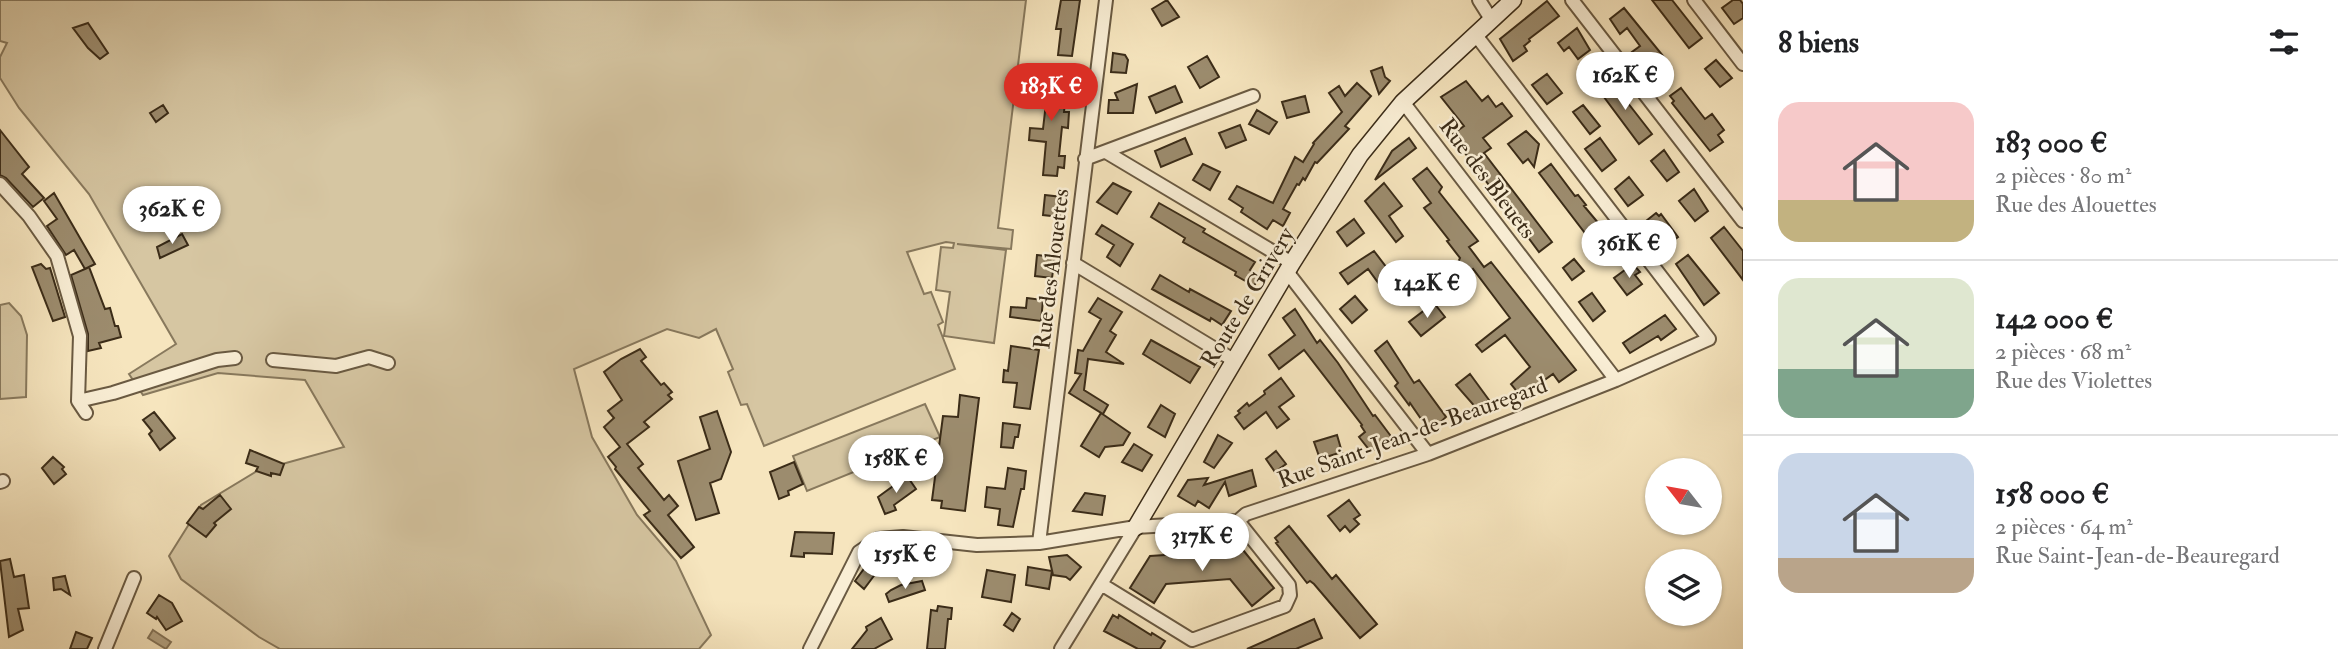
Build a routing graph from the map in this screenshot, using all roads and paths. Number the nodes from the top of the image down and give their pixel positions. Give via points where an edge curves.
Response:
1 (1106, 0) edge
2 (1479, 0) edge
3 (1513, 0) edge
4 (1572, 0) edge
5 (1694, 0) edge
6 (1492, 19) junction
7 (1475, 34) junction
8 (1743, 64) edge
9 (1253, 96) dead end
10 (1403, 102) junction
11 (1106, 152) junction
12 (1086, 159) junction
13 (0, 184) edge
14 (1743, 221) edge
15 (1073, 264) junction
16 (1290, 268) junction
17 (235, 359) dead end
18 (273, 360) dead end
19 (1235, 361) junction
20 (388, 363) dead end
21 (1616, 380) junction
22 (78, 401) junction
23 (86, 413) dead end
24 (1427, 454) junction
25 (1238, 521) junction
26 (1136, 527) junction
27 (1039, 542) junction
28 (134, 578) dead end
29 (1101, 584) junction
30 (105, 649) edge
31 (810, 649) edge
32 (1061, 649) edge

1 - 12 street, Rue des Alouettes
2 - 6 street
3 - 6 street, Route de Grivery
4 - 14 street
5 - 8 street
6 - 7 street, Route de Grivery
7 - 10 street, Route de Grivery
7 - 21 street, Rue Saint-Jean-de-Beauregard via 1709,339
9 - 11 street
10 - 16 street, Route de Grivery via 1353,165
10 - 21 street, Rue des Bleuets
11 - 12 street
11 - 16 street
12 - 15 street, Rue des Alouettes
13 - 22 street via 57,256 80,336
15 - 19 street
15 - 27 street, Rue des Alouettes
16 - 19 street, Route de Grivery
16 - 24 street
17 - 22 street via 217,360
18 - 20 street via 336,366 369,358
19 - 26 street, Route de Grivery
21 - 24 street, Rue Saint-Jean-de-Beauregard
22 - 23 street
24 - 25 street, Rue Saint-Jean-de-Beauregard via 1246,514
25 - 26 street, Rue Saint-Jean-de-Beauregard
25 - 29 street via 1289,584 1285,606 1192,640
26 - 27 street, Rue Saint-Jean-de-Beauregard
26 - 29 street, Route de Grivery
27 - 31 street, Rue Saint-Jean-de-Beauregard via 977,545 903,537 878,539 859,552
28 - 30 street
29 - 32 street, Route de Grivery

